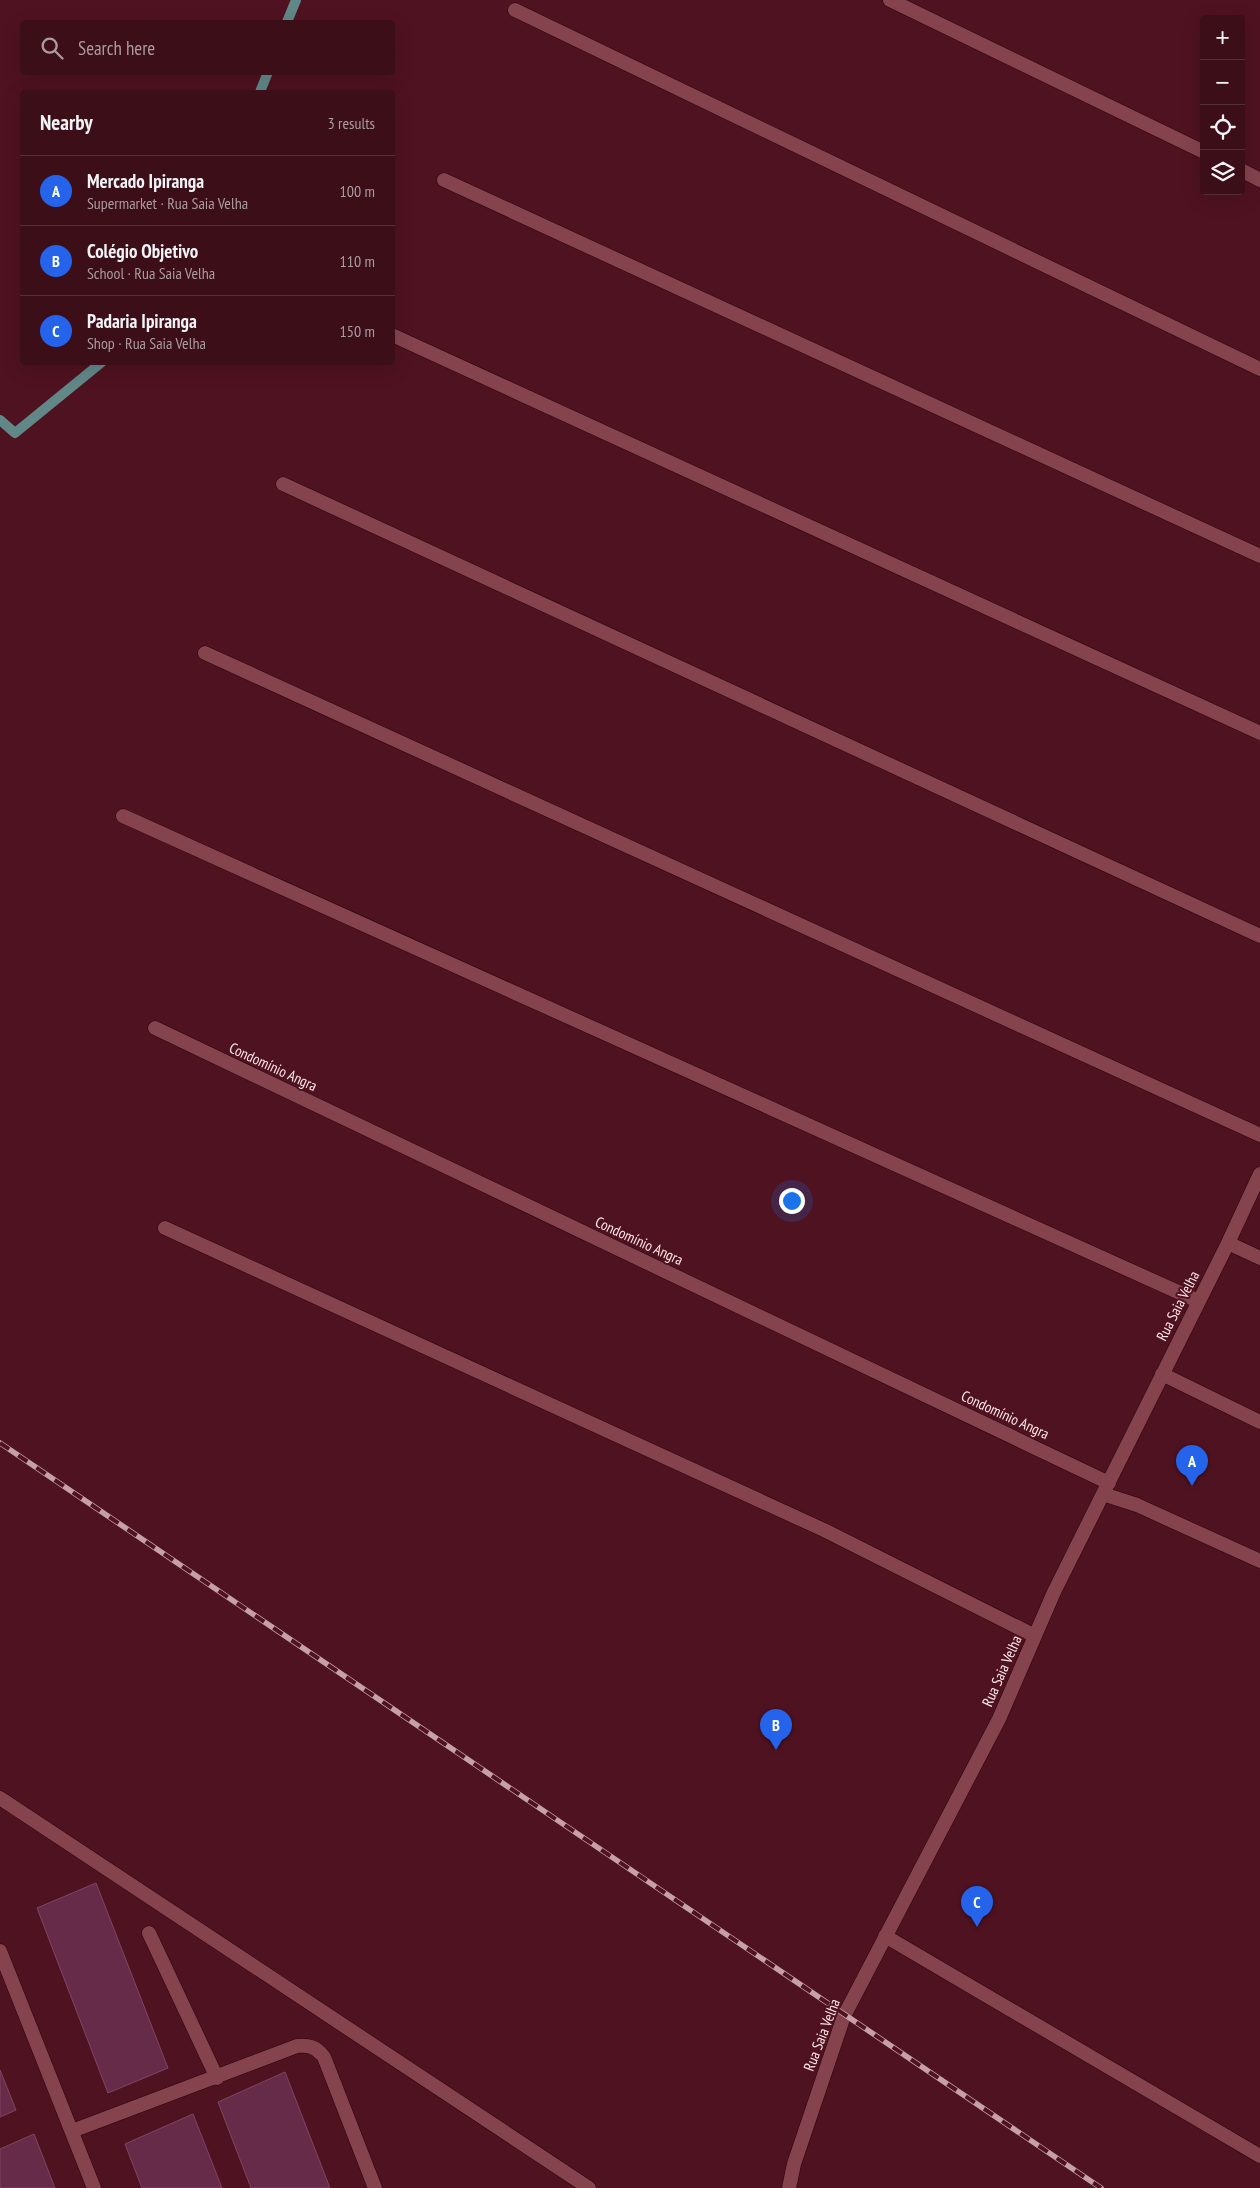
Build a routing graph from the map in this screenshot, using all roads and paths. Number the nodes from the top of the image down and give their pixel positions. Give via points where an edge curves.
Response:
1 (890, 0) edge
2 (515, 10) dead end
3 (1200, 150) edge
4 (1245, 172) edge
5 (444, 180) dead end
6 (1260, 180) edge
7 (395, 337) edge
8 (1260, 370) edge
9 (283, 484) dead end
10 (1260, 556) edge
11 (205, 653) dead end
12 (1260, 733) edge
13 (123, 816) dead end
14 (1260, 936) edge
15 (155, 1028) dead end
16 (1260, 1135) edge
17 (1260, 1174) edge
18 (165, 1228) dead end
19 (1228, 1243) junction
20 (1260, 1258) edge
21 (1198, 1301) junction
22 (1162, 1374) junction
23 (1260, 1422) edge
24 (1106, 1488) junction
25 (1260, 1561) edge
26 (1035, 1636) junction
27 (0, 1798) edge
28 (150, 1933) dead end
29 (885, 1936) junction
30 (0, 1951) edge
31 (217, 2078) junction
32 (72, 2131) junction
33 (1260, 2156) edge
34 (94, 2188) edge
35 (375, 2188) edge
36 (590, 2188) edge
37 (789, 2188) edge

1 - 3 street
2 - 8 street
4 - 6 street
5 - 10 street
7 - 12 street
9 - 14 street
11 - 16 street
13 - 21 street
15 - 24 street, Condomínio Angra
17 - 19 street, Rua Saia Velha
18 - 26 street via 824,1530
19 - 20 street
19 - 21 street, Rua Saia Velha
21 - 22 street, Rua Saia Velha
22 - 23 street
22 - 24 street, Rua Saia Velha
24 - 25 street, Condomínio Angra
24 - 26 street, Rua Saia Velha
26 - 29 street, Rua Saia Velha via 999,1719
27 - 36 street
28 - 31 street
29 - 33 street
29 - 37 street, Rua Saia Velha via 844,2016 794,2164
30 - 32 street
31 - 32 street
31 - 35 street via 297,2046 318,2049
32 - 34 street

